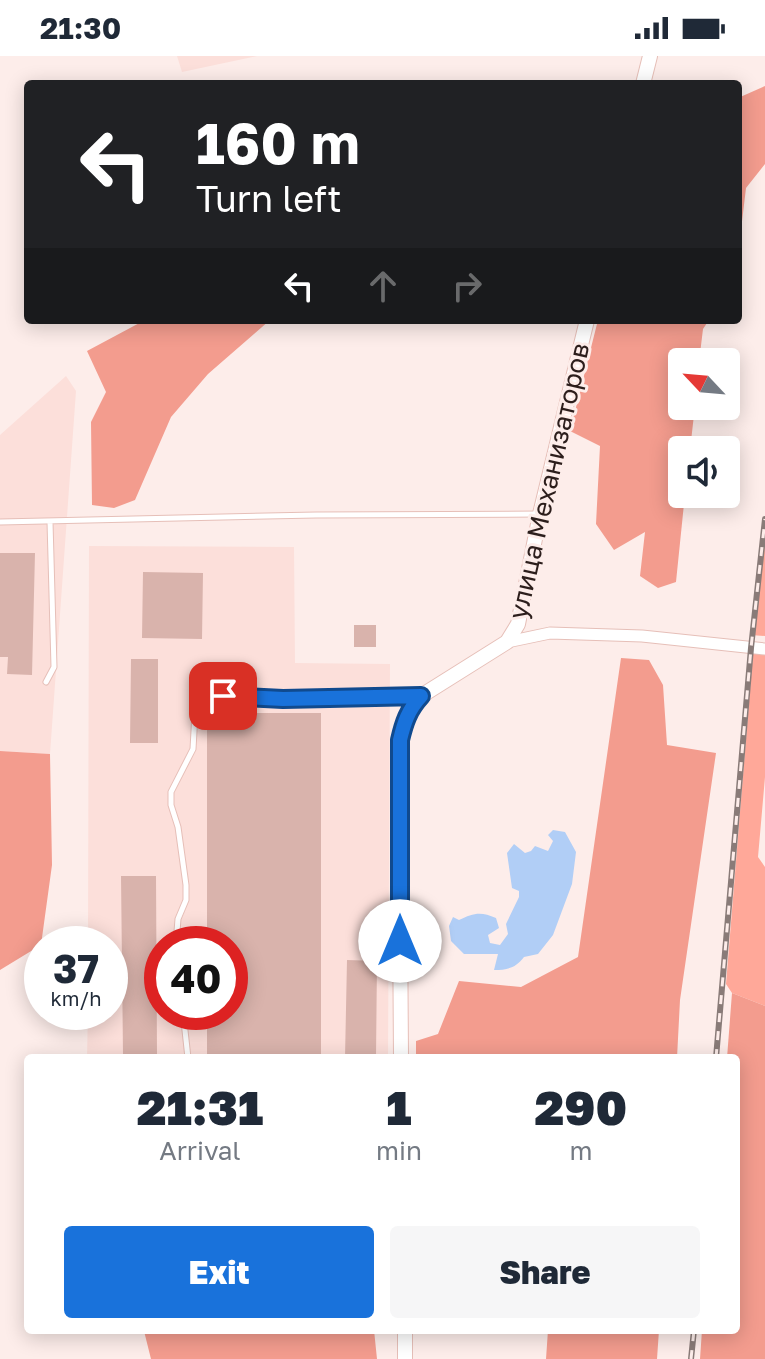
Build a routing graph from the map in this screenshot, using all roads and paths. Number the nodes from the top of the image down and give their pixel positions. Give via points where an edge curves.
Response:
1 (650, 56) edge
2 (644, 80) edge
3 (586, 324) edge
4 (540, 514) junction
5 (0, 522) edge
6 (50, 522) junction
7 (507, 642) junction
8 (765, 649) edge
9 (46, 682) dead end
10 (421, 696) junction
11 (177, 926) edge
12 (185, 1030) edge
13 (188, 1054) edge
14 (401, 1054) edge
15 (405, 1334) edge
16 (405, 1359) edge

1 - 2 street
3 - 4 street, улица Механизаторов
4 - 6 lane
4 - 7 street, улица Механизаторов via 518,624
5 - 6 lane
6 - 9 lane via 54,667
7 - 8 street via 550,633
7 - 10 street
10 - 11 lane via 223,696 202,706 195,713 193,749 171,792 186,885
10 - 14 street via 405,721 399,764
12 - 13 lane
15 - 16 street

